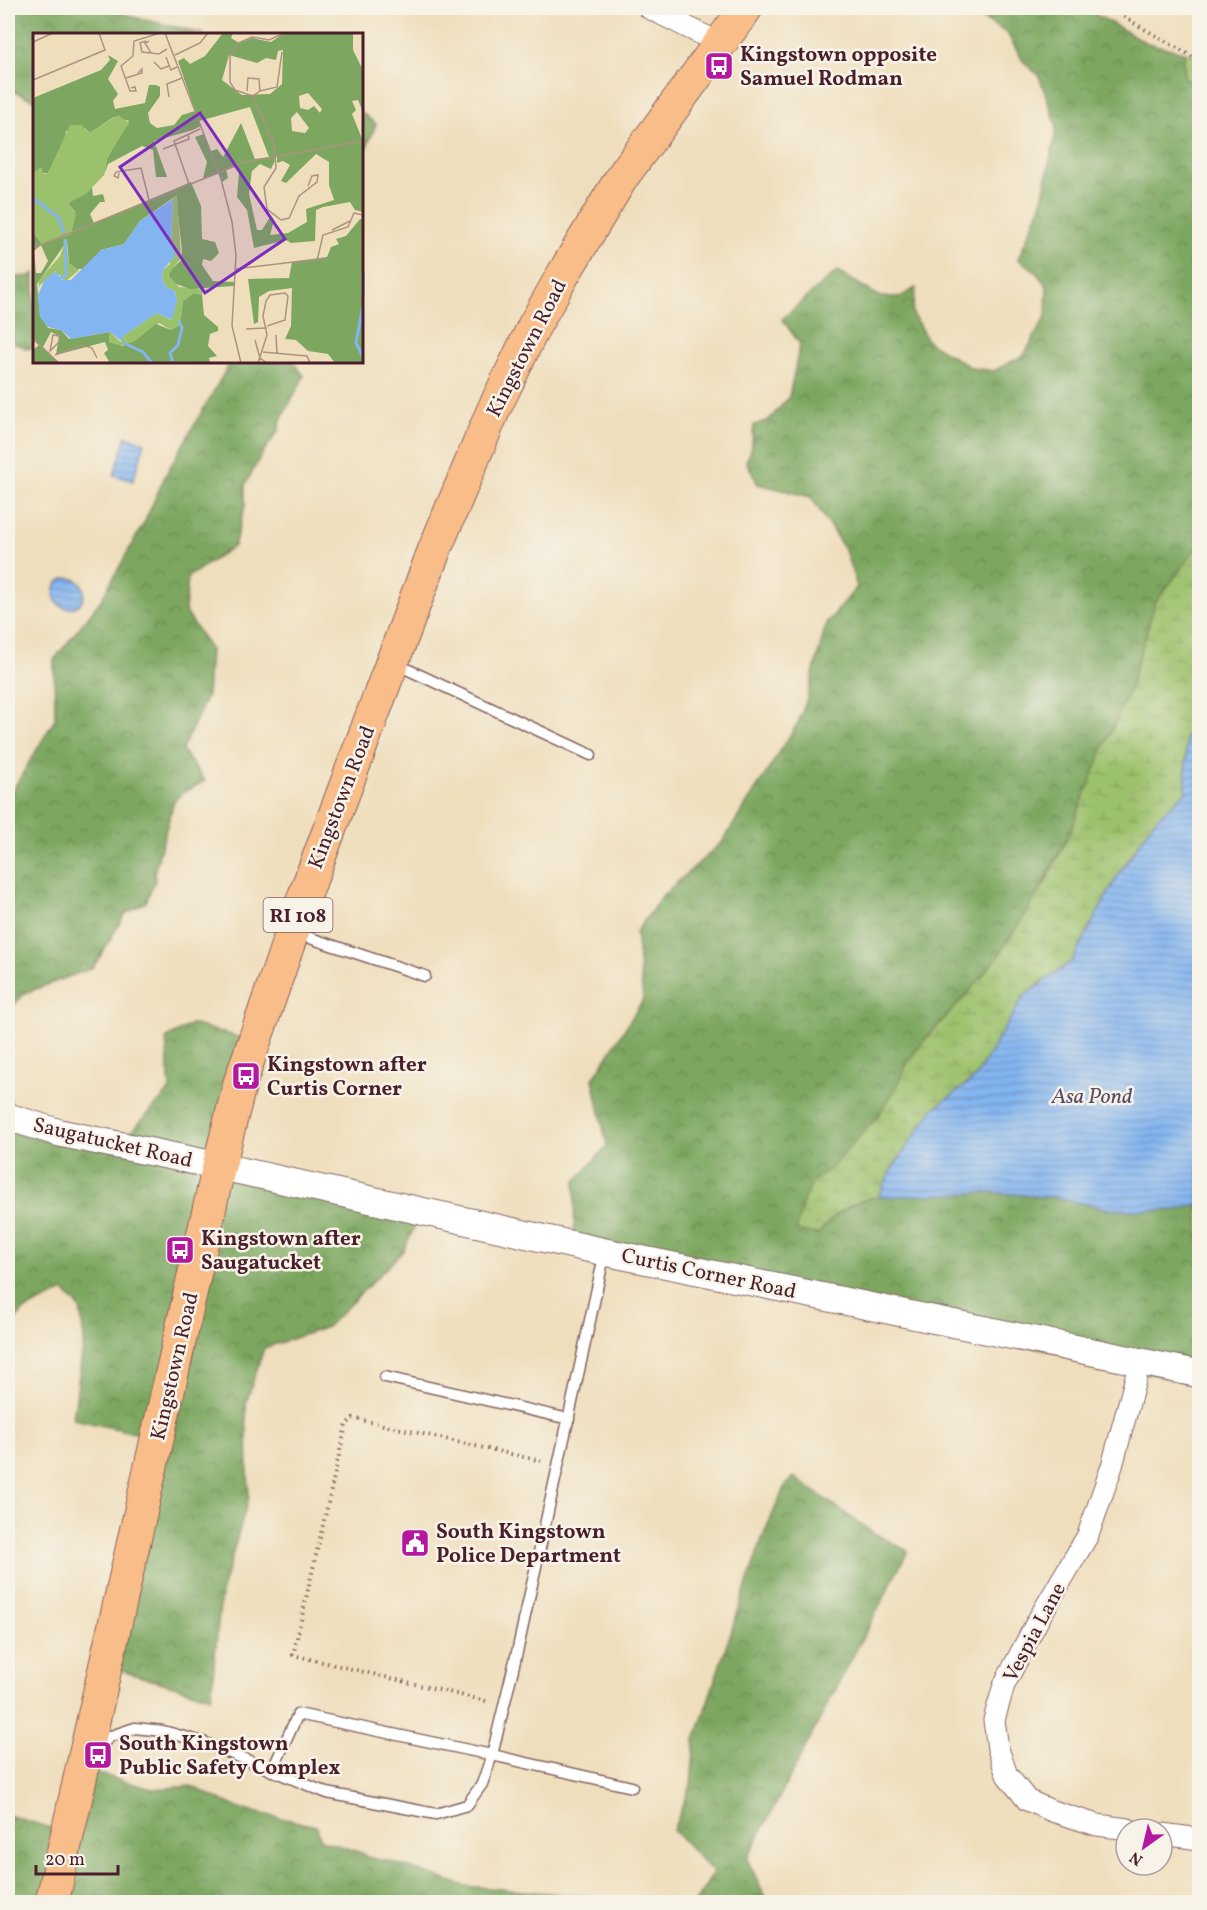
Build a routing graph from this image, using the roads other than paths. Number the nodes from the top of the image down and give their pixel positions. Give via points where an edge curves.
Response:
1 (649, 8) edge
2 (746, 8) edge
3 (719, 43) junction
4 (392, 663) junction
5 (591, 755) dead end
6 (292, 932) junction
7 (425, 976) dead end
8 (8, 1118) edge
9 (219, 1166) junction
10 (605, 1252) junction
11 (1140, 1362) junction
12 (1200, 1374) edge
13 (385, 1377) dead end
14 (569, 1419) junction
15 (492, 1755) junction
16 (84, 1760) junction
17 (272, 1771) junction
18 (632, 1787) dead end
19 (1114, 1827) edge
20 (1174, 1836) edge
21 (1200, 1839) edge
22 (52, 1902) edge

1 - 3 street
2 - 3 main road, Kingstown Road / RI 108
3 - 4 main road, Kingstown Road / RI 108 via 622,177 534,327 493,411
4 - 5 lane
4 - 6 main road, Kingstown Road / RI 108
6 - 7 lane
6 - 9 main road, Kingstown Road / RI 108 via 240,1083
8 - 9 street, Saugatucket Road via 60,1133
9 - 10 street, Curtis Corner Road
9 - 16 main road, Kingstown Road / RI 108
10 - 11 street, Curtis Corner Road
10 - 14 lane
11 - 12 street, Curtis Corner Road
11 - 19 street, Vespia Lane via 1112,1466 1088,1535 1004,1685 994,1720 1007,1775 1027,1800 1052,1811
13 - 14 lane
14 - 15 lane
15 - 17 lane via 482,1784 467,1805 436,1814 327,1793
15 - 17 lane via 298,1714
15 - 18 lane
16 - 17 lane via 111,1736 135,1728 203,1742
16 - 22 main road, Kingstown Road / RI 108
20 - 21 street

